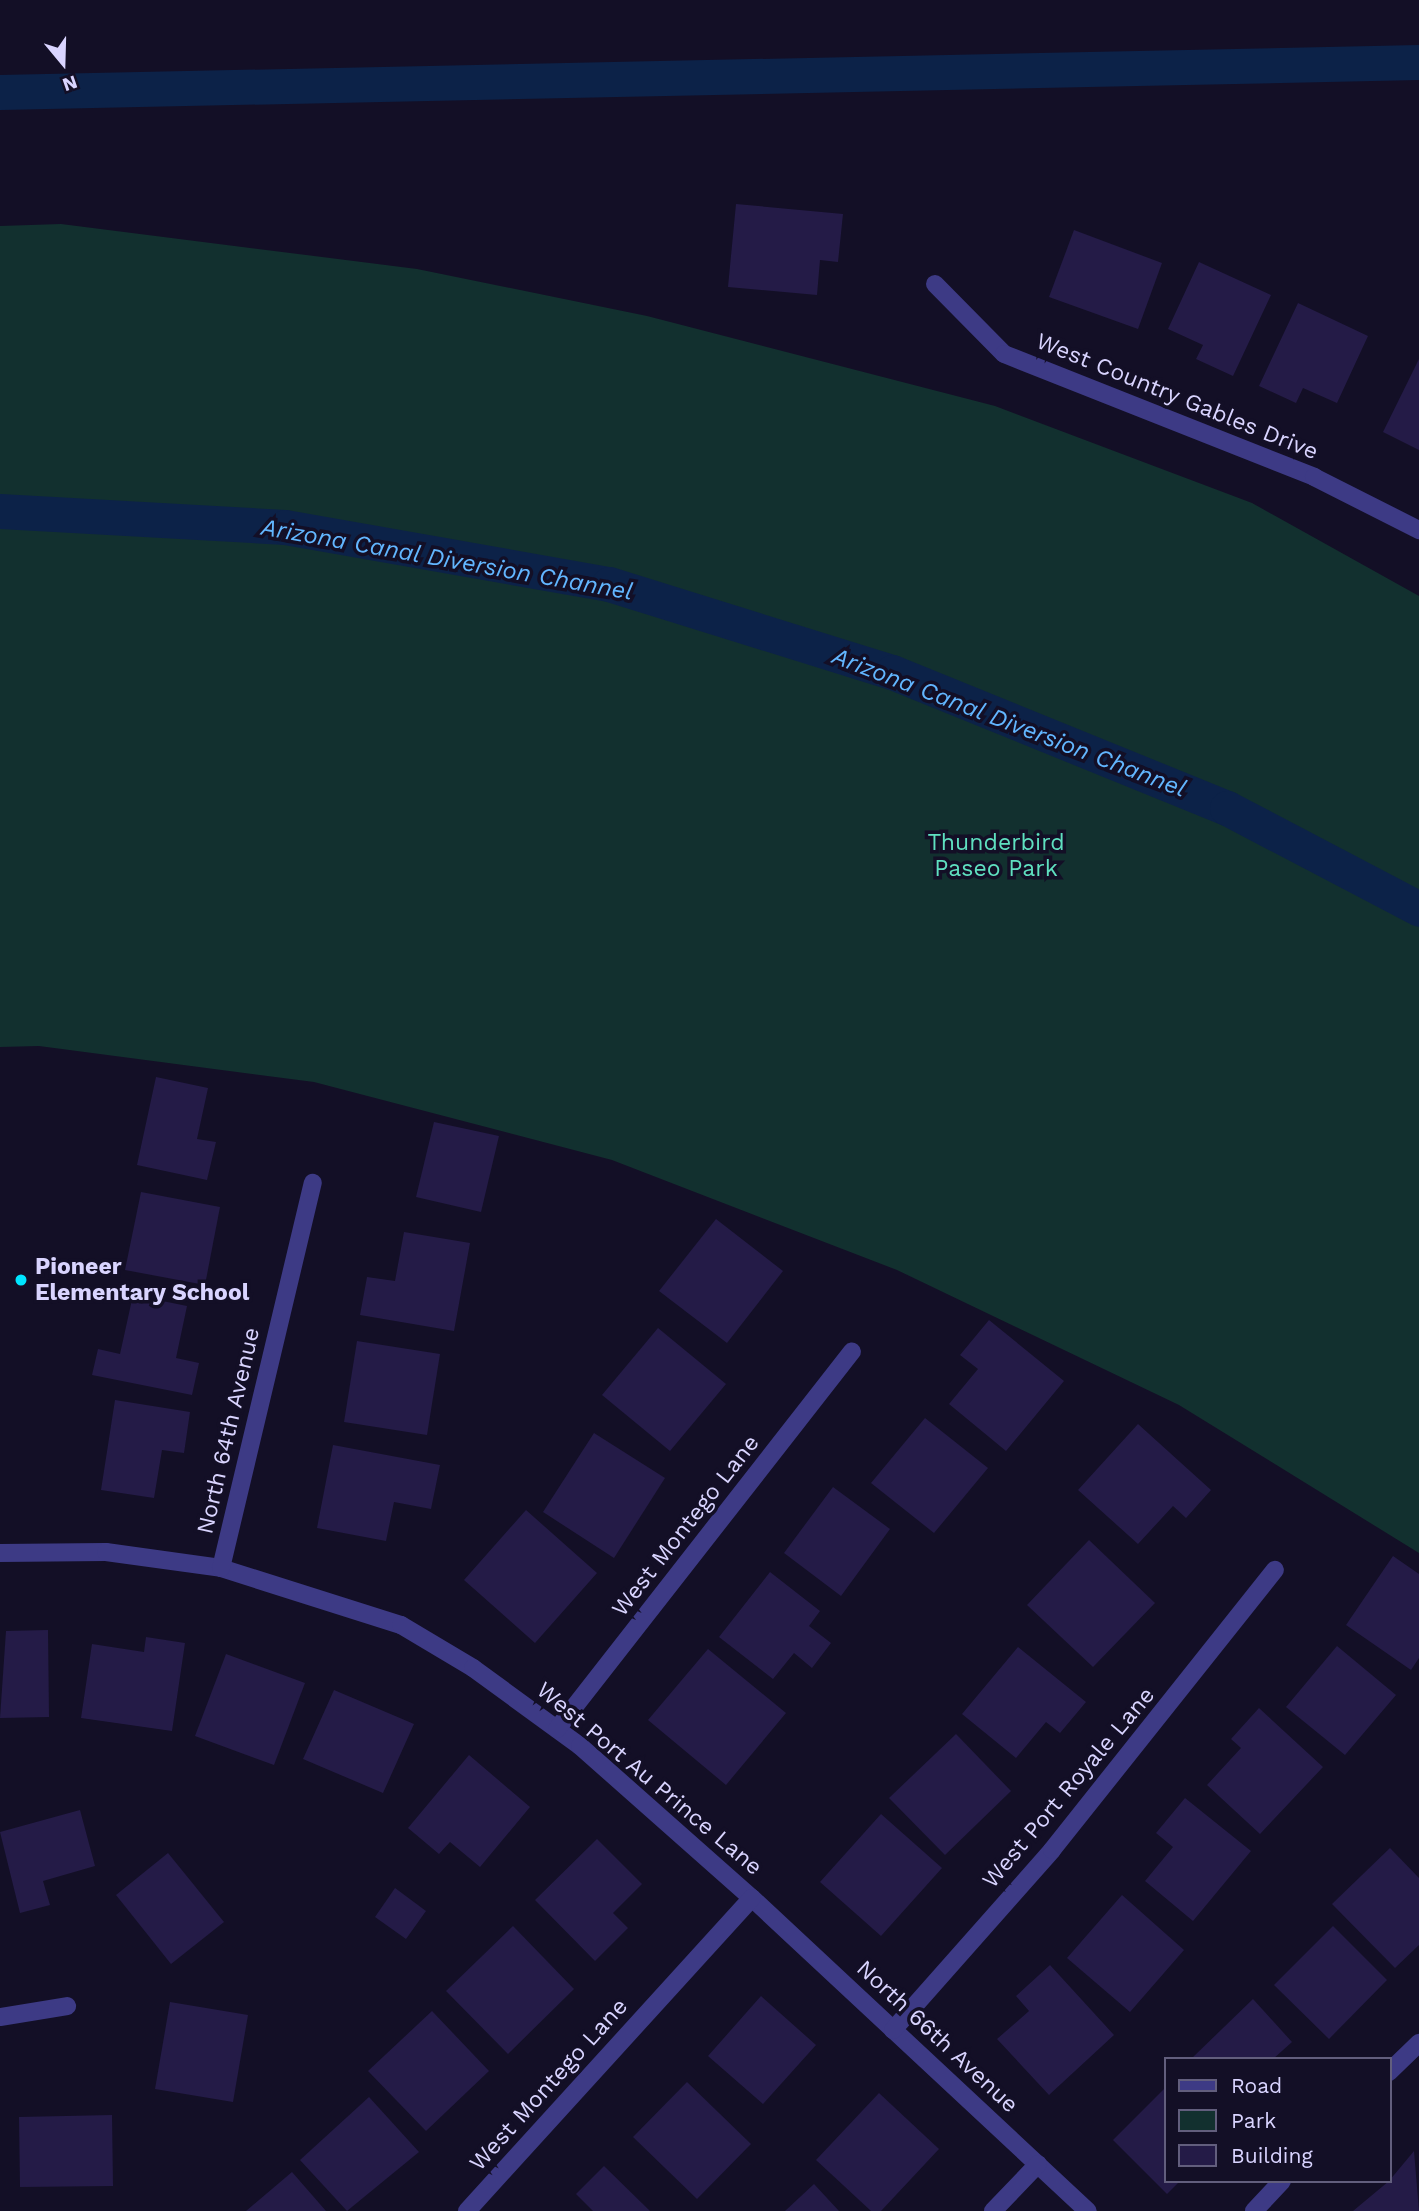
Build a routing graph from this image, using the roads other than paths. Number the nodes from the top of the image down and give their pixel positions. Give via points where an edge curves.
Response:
1 (935, 285) dead end
2 (1419, 530) edge
3 (313, 1184) dead end
4 (852, 1352) dead end
5 (0, 1553) edge
6 (221, 1568) junction
7 (1275, 1570) dead end
8 (557, 1729) junction
9 (752, 1898) junction
10 (67, 2006) dead end
11 (0, 2017) edge
12 (893, 2030) junction
13 (1419, 2043) edge
14 (1391, 2070) edge
15 (1038, 2164) junction
16 (1281, 2183) edge
17 (467, 2211) edge
18 (993, 2211) edge
19 (1088, 2211) edge
20 (1254, 2211) edge

1 - 2 street, West Country Gables Drive via 1004,354 1314,477
3 - 6 street, North 64th Avenue
4 - 8 street, West Montego Lane
5 - 6 street, West Port Au Prince Lane via 106,1552
6 - 8 street, West Port Au Prince Lane via 401,1625
7 - 12 street, West Port Royale Lane via 1052,1850
8 - 9 street, West Port Au Prince Lane
9 - 12 street, North 66th Avenue
9 - 17 street, West Montego Lane
10 - 11 street
12 - 15 street, North 66th Avenue
13 - 14 street
15 - 18 street
15 - 19 street, North 66th Avenue
16 - 20 street

